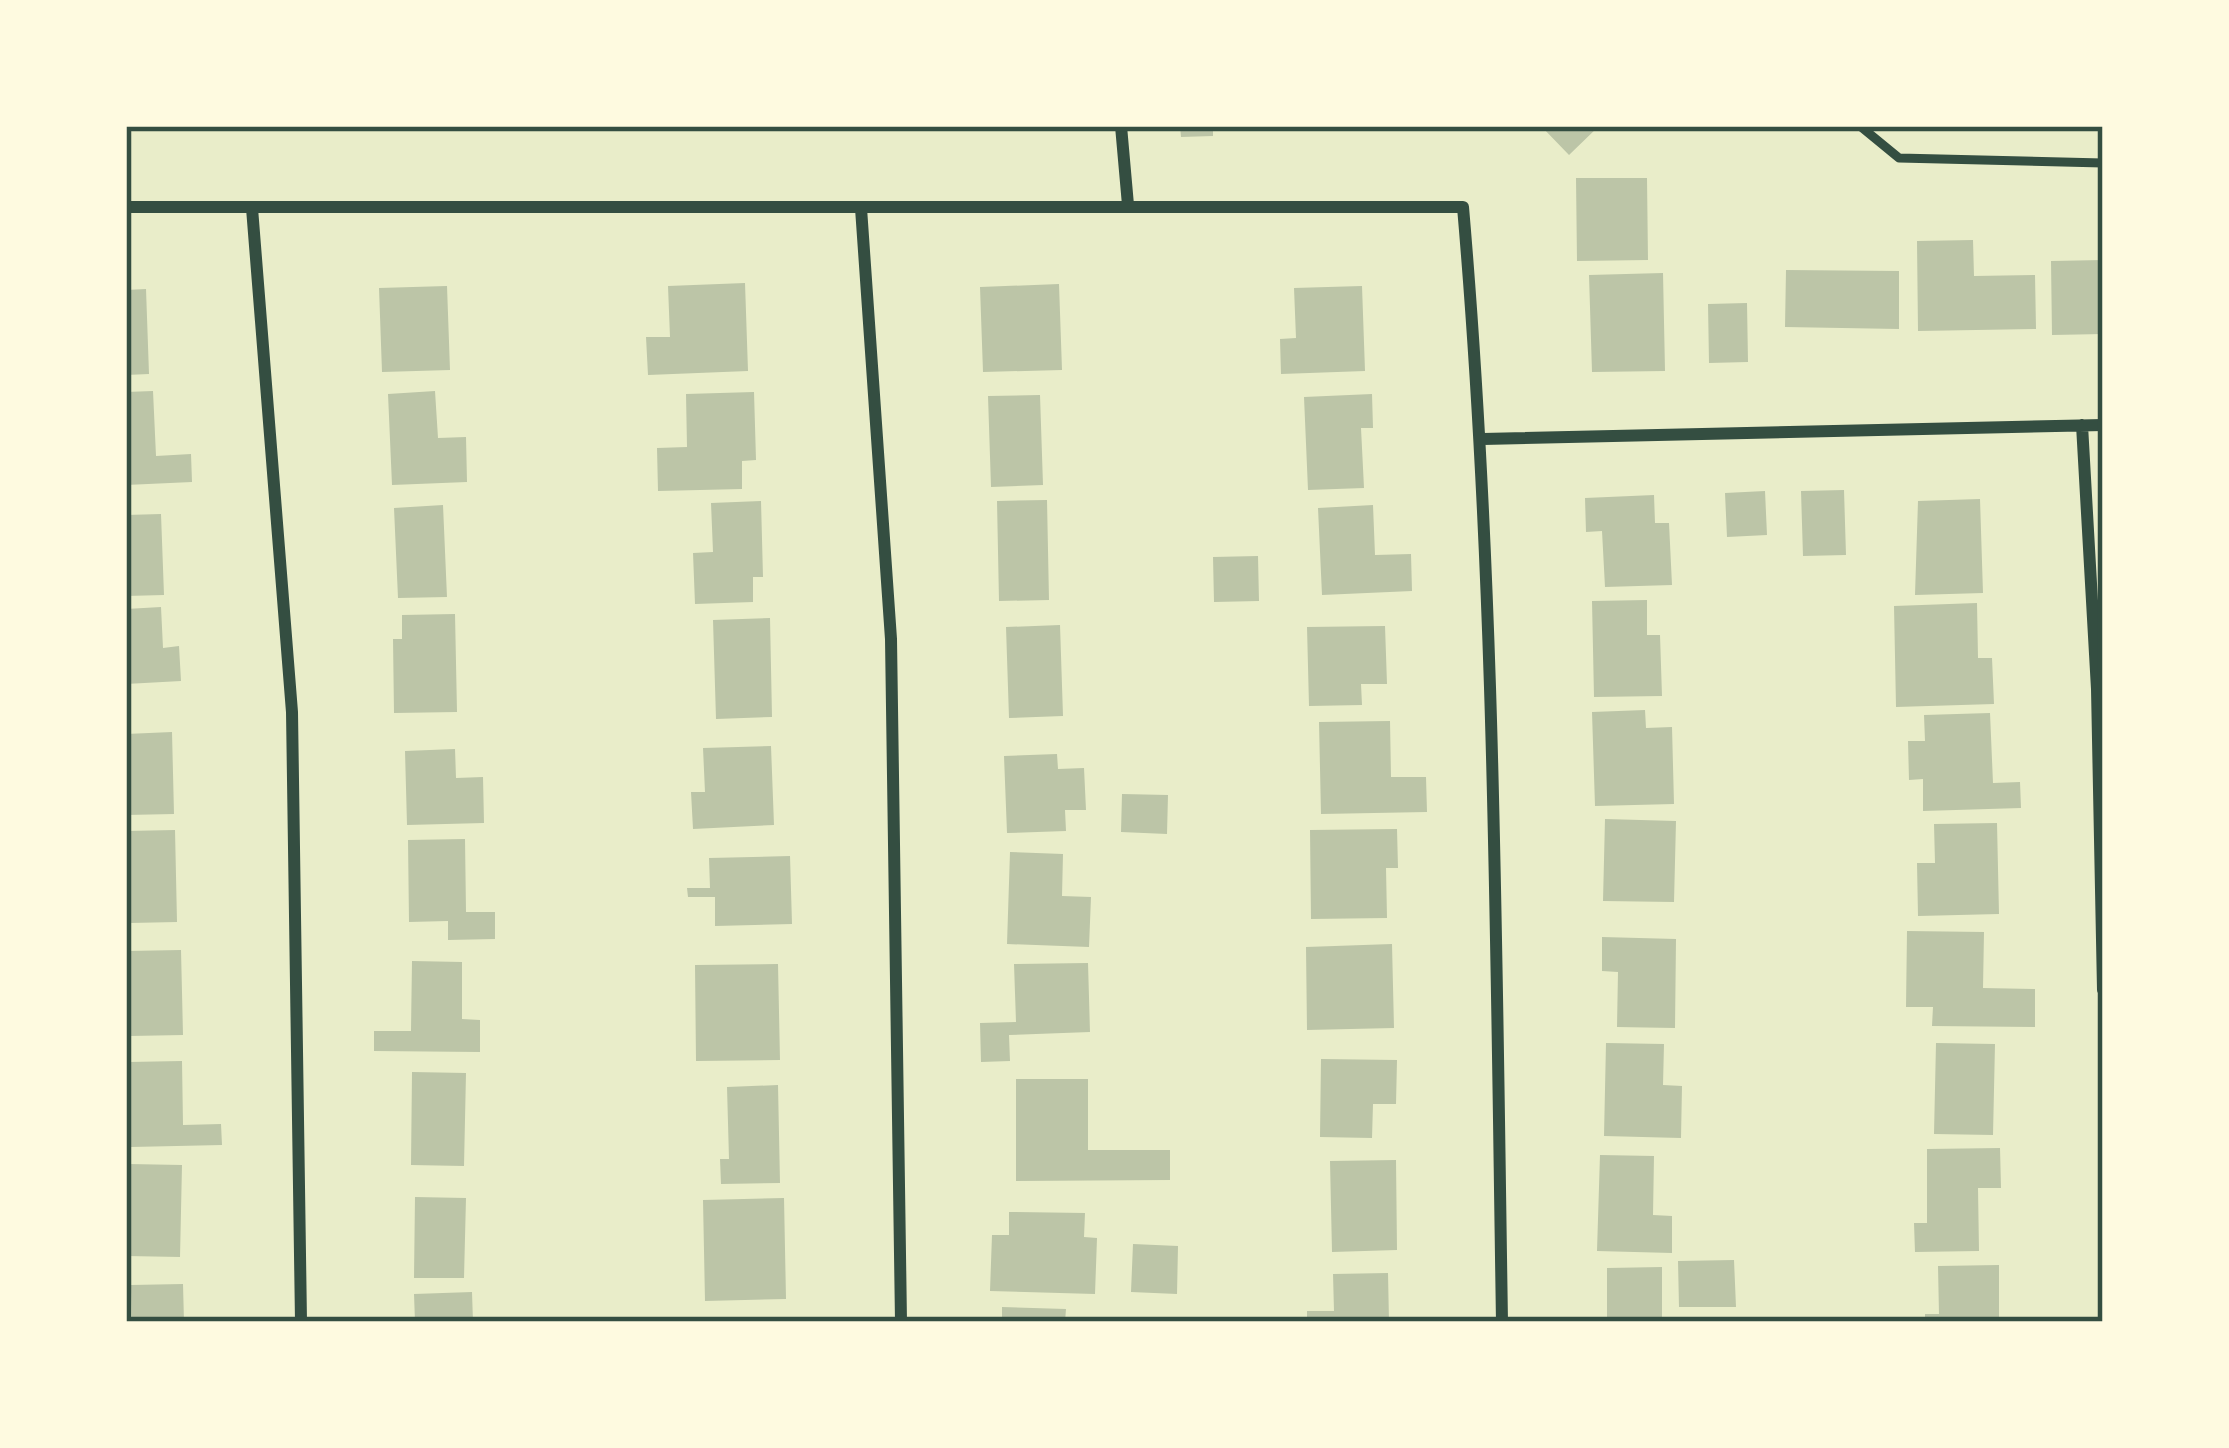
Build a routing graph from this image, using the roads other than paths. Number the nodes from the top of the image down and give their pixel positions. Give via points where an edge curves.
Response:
1 (1121, 126) edge
2 (1860, 126) edge
3 (2103, 163) edge
4 (1128, 205) junction
5 (126, 207) edge
6 (252, 208) junction
7 (861, 208) junction
8 (2082, 425) junction
9 (2103, 425) edge
10 (1483, 439) junction
11 (2103, 990) edge
12 (301, 1322) edge
13 (901, 1322) edge
14 (1502, 1322) edge

1 - 4 street
2 - 3 lane via 1899,158
4 - 7 street
4 - 10 street via 1462,207
5 - 6 street
6 - 7 street
6 - 12 street via 292,712
7 - 13 street via 891,639
8 - 9 street
8 - 10 street
8 - 11 street
10 - 14 street

